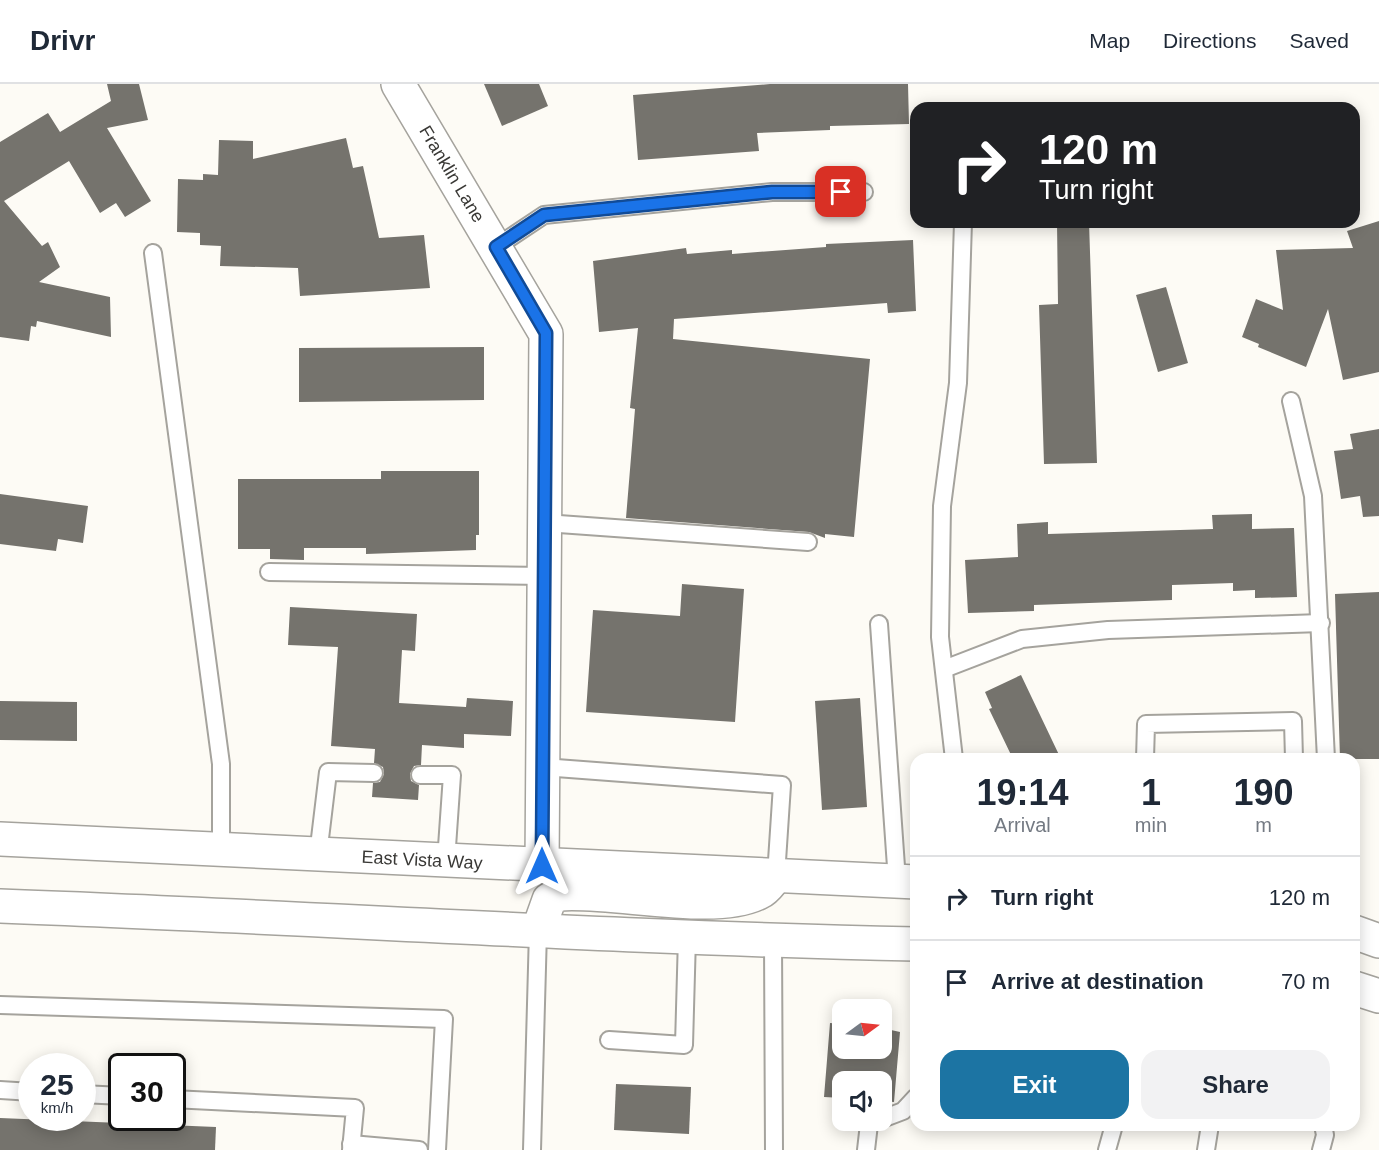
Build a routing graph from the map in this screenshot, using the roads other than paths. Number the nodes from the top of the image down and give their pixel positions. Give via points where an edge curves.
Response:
1 (398, 84) edge
2 (864, 192) dead end
3 (963, 228) edge
4 (496, 247) junction
5 (153, 253) dead end
6 (1291, 401) dead end
7 (545, 523) junction
8 (808, 542) dead end
9 (269, 572) dead end
10 (545, 576) junction
11 (1321, 623) junction
12 (879, 624) dead end
13 (944, 669) junction
14 (953, 753) edge
15 (1144, 753) edge
16 (1294, 753) edge
17 (1326, 753) edge
18 (543, 767) junction
19 (374, 773) dead end
20 (420, 775) dead end
21 (0, 839) edge
22 (221, 851) junction
23 (318, 855) junction
24 (446, 861) junction
25 (542, 866) junction
26 (776, 876) junction
27 (907, 882) edge
28 (0, 906) edge
29 (538, 931) junction
30 (1360, 934) edge
31 (687, 937) junction
32 (773, 940) junction
33 (1379, 941) edge
34 (910, 944) edge
35 (1360, 990) edge
36 (1379, 996) edge
37 (0, 1005) edge
38 (609, 1040) dead end
39 (0, 1090) edge
40 (18, 1091) edge
41 (186, 1100) edge
42 (910, 1103) edge
43 (892, 1115) edge
44 (868, 1131) edge
45 (1112, 1131) edge
46 (1209, 1131) edge
47 (1324, 1131) edge
48 (351, 1147) edge
49 (419, 1150) edge
50 (437, 1150) edge
51 (532, 1150) edge
52 (774, 1150) edge
53 (866, 1150) edge
54 (1107, 1150) edge
55 (1206, 1150) edge
56 (1321, 1150) edge

1 - 4 main road, Franklin Lane
2 - 4 lane via 772,192 544,215
3 - 13 lane via 958,383 942,506 940,637
4 - 7 main road, Franklin Lane via 546,333
5 - 22 lane via 220,764
6 - 11 lane via 1313,496
7 - 8 lane
7 - 10 main road, Franklin Lane
9 - 10 lane
10 - 18 main road, Franklin Lane
11 - 13 lane via 1108,630 1022,639
11 - 17 lane
12 - 27 lane
13 - 14 lane
15 - 16 lane via 1146,724 1293,722
18 - 25 main road, Franklin Lane
18 - 26 lane via 782,785
19 - 23 lane via 328,772
20 - 24 lane via 452,775
21 - 22 main road, East Vista Way
22 - 23 main road, East Vista Way
23 - 24 main road, East Vista Way
24 - 25 main road, East Vista Way
25 - 26 main road, East Vista Way
26 - 27 main road, East Vista Way
26 - 29 main road via 763,891 714,901 559,894 549,900
28 - 29 main road
29 - 31 main road
29 - 51 lane
30 - 33 main road
31 - 32 main road
31 - 38 lane via 684,1045
32 - 34 main road
32 - 52 lane
35 - 36 main road
37 - 50 lane via 444,1018
39 - 40 lane
41 - 48 lane via 354,1108
42 - 43 lane
44 - 53 lane
45 - 54 lane
46 - 55 lane
47 - 56 lane
48 - 49 lane

